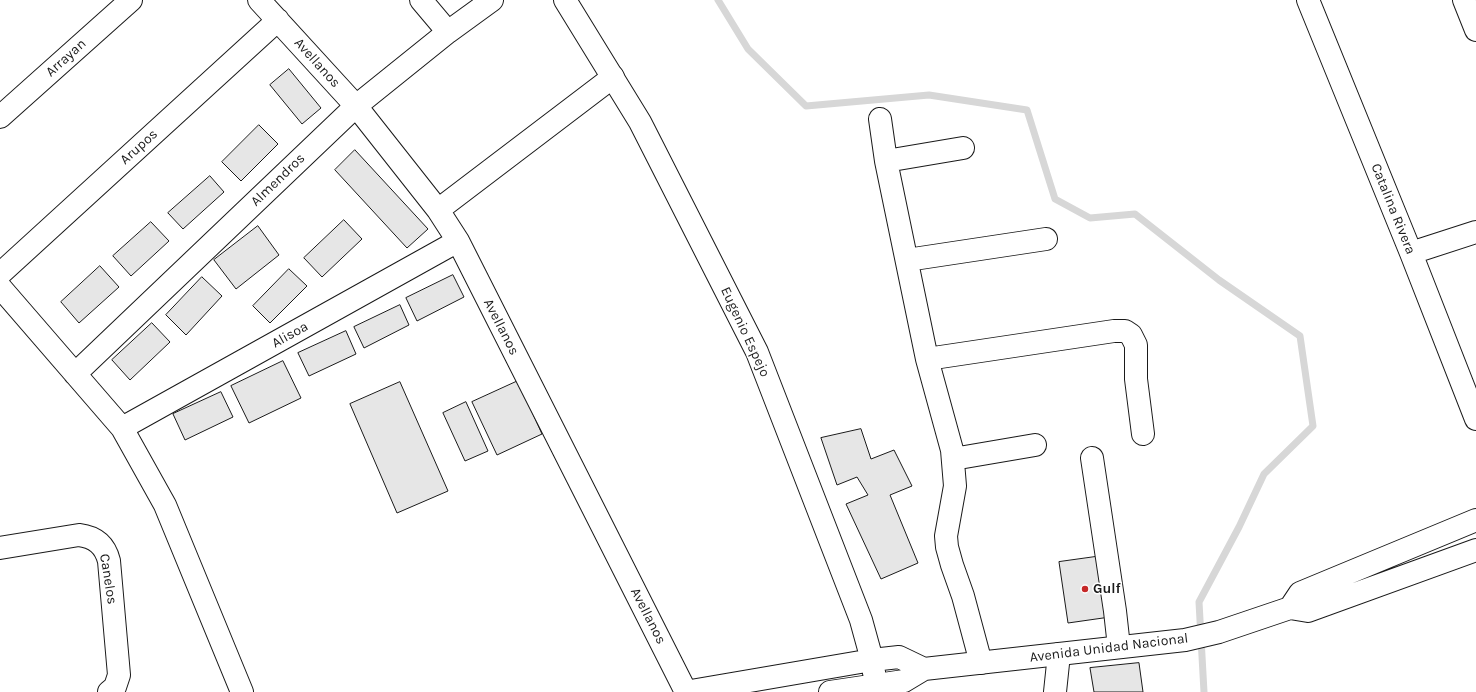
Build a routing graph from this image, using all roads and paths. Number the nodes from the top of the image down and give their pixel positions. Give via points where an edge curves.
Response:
1 (131, 0) edge
2 (259, 0) edge
3 (422, 0) edge
4 (492, 0) edge
5 (565, 0) edge
6 (1308, 0) edge
7 (1464, 0) edge
8 (278, 20) junction
9 (1476, 30) edge
10 (448, 32) junction
11 (613, 78) junction
12 (356, 106) junction
13 (0, 116) edge
14 (880, 119) dead end
15 (963, 148) dead end
16 (886, 161) junction
17 (438, 210) junction
18 (1476, 232) edge
19 (1046, 239) dead end
20 (458, 241) junction
21 (1411, 253) junction
22 (907, 260) junction
23 (0, 274) edge
24 (0, 287) edge
25 (927, 359) junction
26 (75, 374) junction
27 (1476, 419) edge
28 (122, 428) junction
29 (1143, 434) dead end
30 (1035, 445) dead end
31 (1092, 458) dead end
32 (953, 459) junction
33 (1476, 520) edge
34 (0, 548) edge
35 (1476, 550) edge
36 (1290, 608) junction
37 (1119, 647) junction
38 (1059, 654) junction
39 (872, 660) junction
40 (981, 663) junction
41 (924, 669) junction
42 (876, 685) junction
43 (109, 692) edge
44 (242, 692) edge
45 (686, 692) edge
46 (830, 692) edge
47 (1055, 692) edge

1 - 13 street, Arrayan
2 - 8 street, Avellanos
3 - 10 street
4 - 10 street, Almendros
5 - 11 street, Eugenio Espejo
6 - 21 street, Catalina Rivera
7 - 9 street
8 - 12 street, Avellanos
8 - 23 street, Arupos
10 - 12 street, Almendros
11 - 17 street
11 - 39 street, Eugenio Espejo via 640,122 757,352 861,620
12 - 17 street, Avellanos
12 - 26 street, Almendros
14 - 16 street
15 - 16 street
16 - 22 street
17 - 20 street, Avellanos
18 - 21 street
19 - 22 street
20 - 28 street, Alisoa
20 - 45 street, Avellanos
21 - 27 street, Catalina Rivera
22 - 25 street
24 - 26 street
25 - 29 street via 1125,331 1131,335 1136,345 1136,379
25 - 32 street
26 - 28 street
28 - 44 street via 165,505
30 - 32 street
31 - 37 street
32 - 40 street via 955,486 946,536 947,547
33 - 36 street via 1300,593
34 - 43 street, Canelos via 79,535 97,540 103,546 109,561 119,675 115,687
35 - 36 street, Avenida Unidad Nacional via 1308,611
36 - 37 street, Avenida Unidad Nacional via 1219,632 1185,640
37 - 38 street, Avenida Unidad Nacional
38 - 40 street, Avenida Unidad Nacional
38 - 47 street
39 - 41 street via 899,657
39 - 42 street, Eugenio Espejo
39 - 45 street
40 - 41 street, Avenida Unidad Nacional
41 - 42 street, Avenida Unidad Nacional via 904,681
42 - 46 street, Avenida Unidad Nacional

